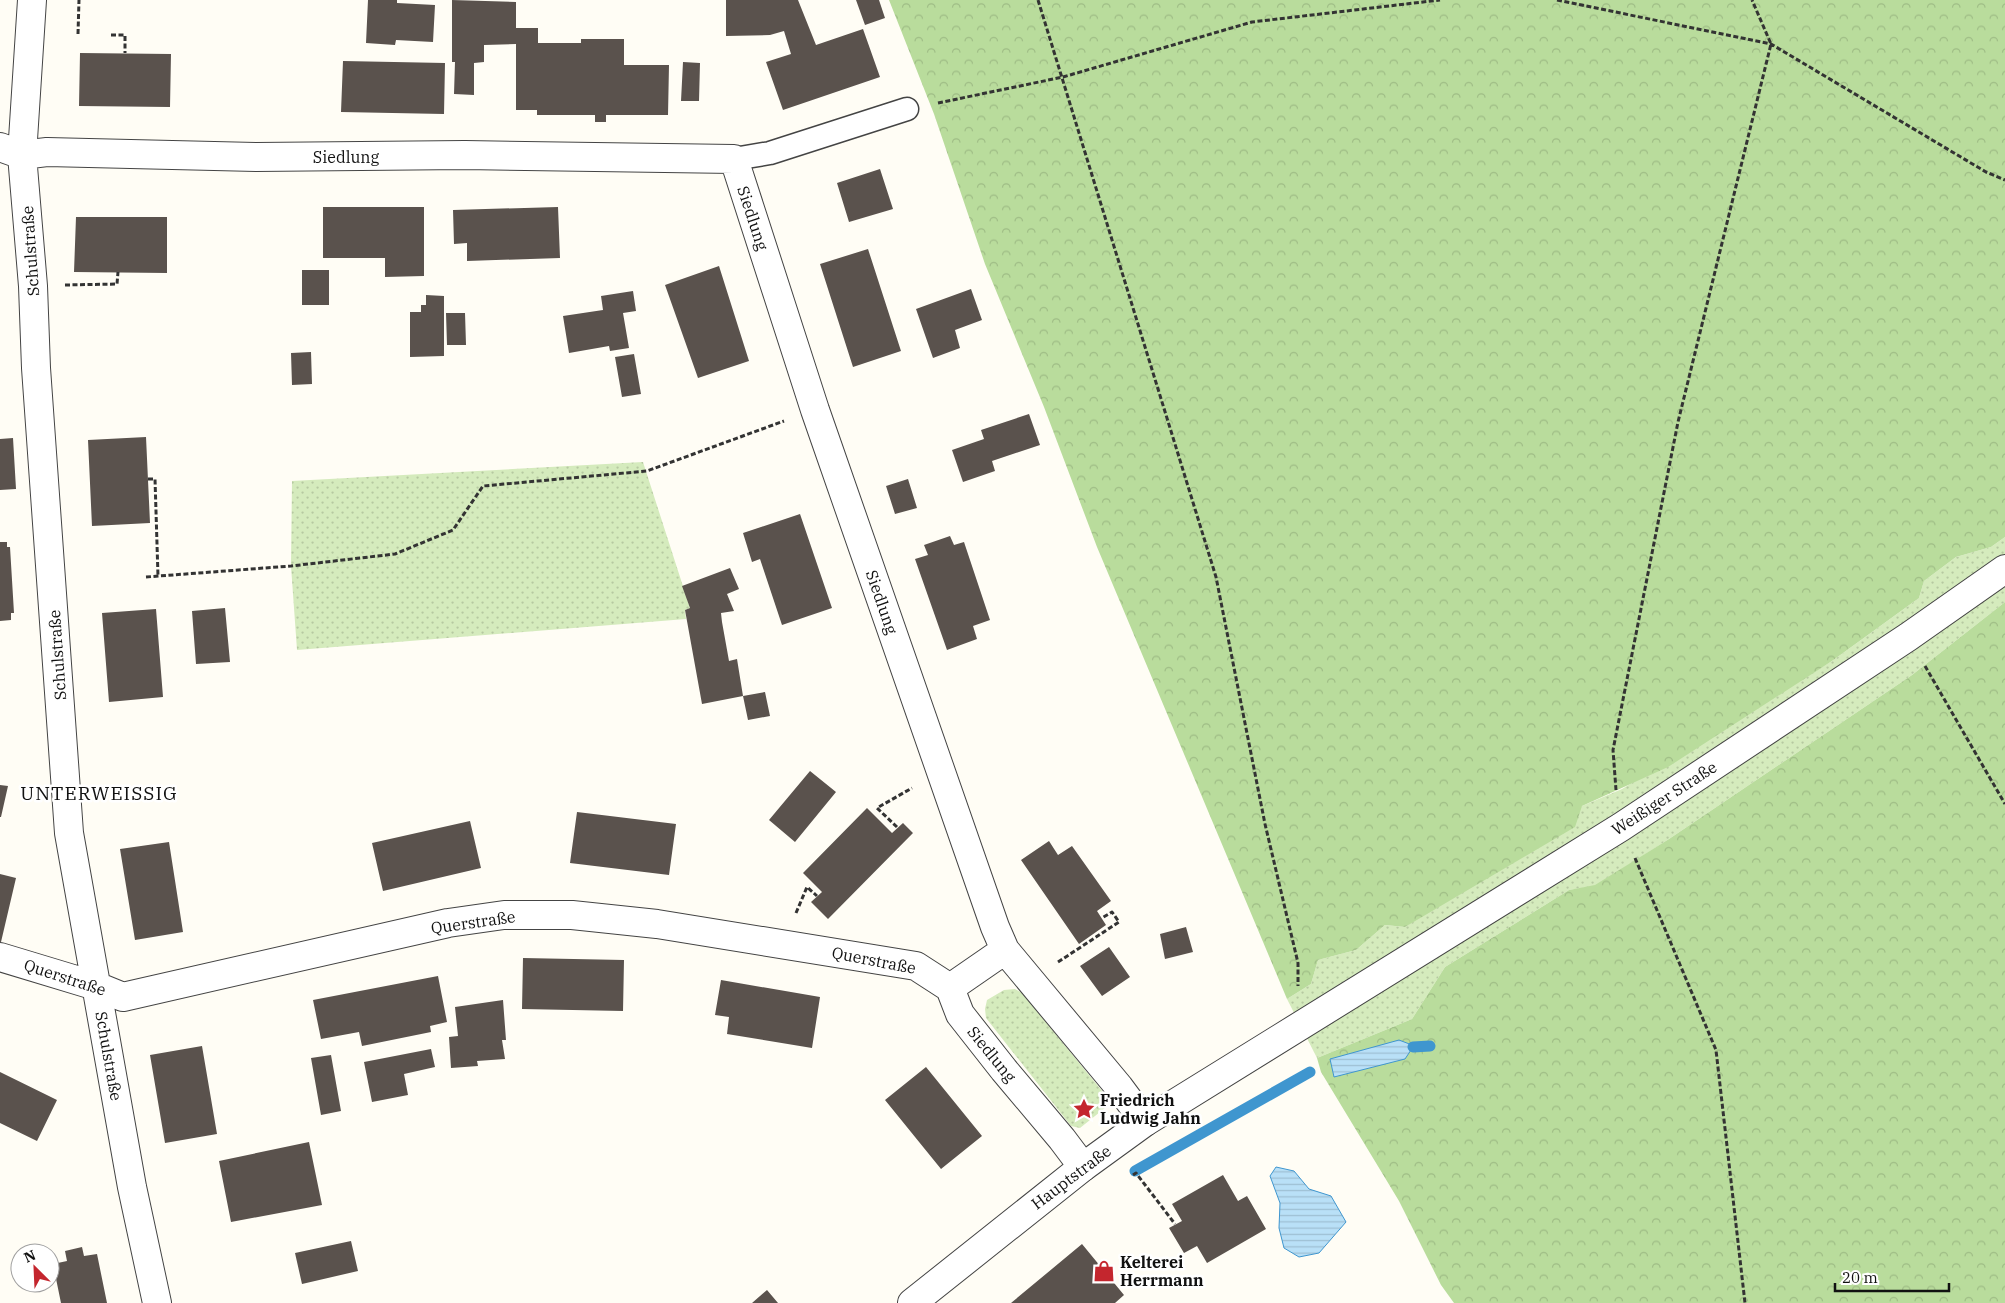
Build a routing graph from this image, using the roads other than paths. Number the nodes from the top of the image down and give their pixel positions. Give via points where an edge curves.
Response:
1 (32, 0) edge
2 (907, 109) road end
3 (11, 151) edge
4 (734, 159) junction
5 (2005, 569) edge
6 (1005, 950) junction
7 (0, 957) edge
8 (96, 986) junction
9 (950, 988) junction
10 (1316, 1015) joint
11 (1144, 1122) junction
12 (1083, 1167) junction
13 (157, 1303) edge
14 (912, 1303) edge

1 - 3 street, Schulstraße
2 - 4 lane via 770,153
3 - 4 street, Siedlung via 265,157 465,155
3 - 8 street, Schulstraße via 33,286 69,833
4 - 6 street, Siedlung via 815,410
5 - 10 street, Weißiger Straße via 1621,827
6 - 9 street
6 - 11 street, Siedlung via 1119,1087
7 - 8 street, Querstraße
8 - 9 street, Querstraße via 123,997 448,923 504,915 558,915 657,924 916,966
8 - 13 street, Schulstraße via 132,1187
9 - 12 street, Siedlung via 960,1014
10 - 11 street, Hauptstraße
11 - 12 street, Hauptstraße
12 - 14 street, Hauptstraße

